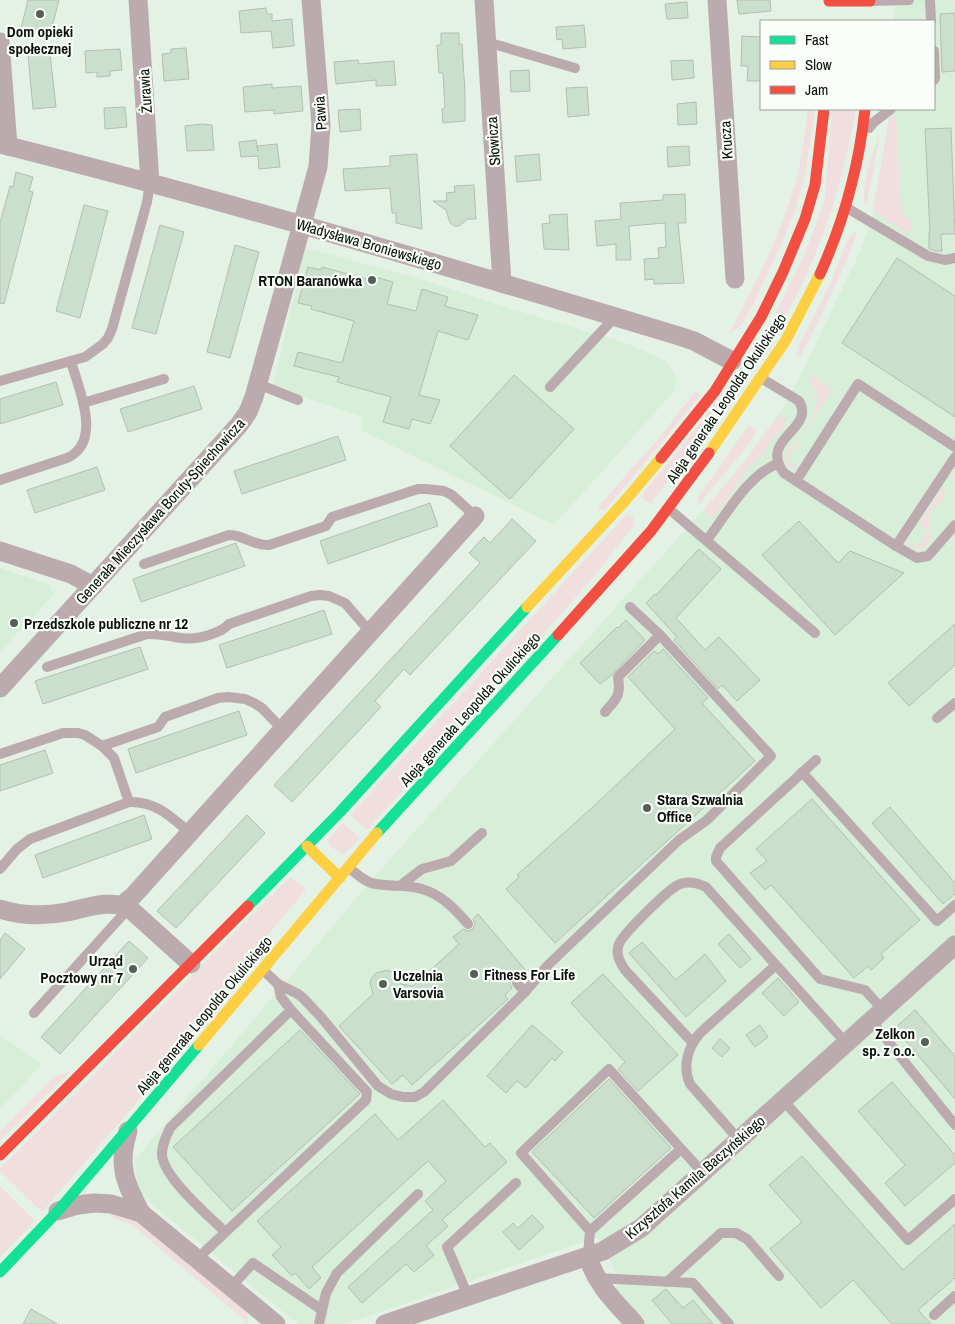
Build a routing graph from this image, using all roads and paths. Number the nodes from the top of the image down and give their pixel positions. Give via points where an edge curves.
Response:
1 (138, 0) edge
2 (311, 0) edge
3 (484, 0) edge
4 (717, 0) edge
5 (870, 0) edge
6 (909, 0) edge
7 (930, 0) edge
8 (829, 1) edge
9 (830, 14) dead end
10 (870, 14) dead end
11 (931, 20) edge
12 (0, 42) edge
13 (487, 42) junction
14 (575, 68) dead end
15 (824, 110) edge
16 (864, 110) edge
17 (890, 110) edge
18 (862, 140) junction
19 (4, 145) edge
20 (150, 183) junction
21 (846, 207) junction
22 (302, 224) junction
23 (955, 258) edge
24 (735, 279) dead end
25 (502, 283) junction
26 (616, 317) junction
27 (72, 362) junction
28 (748, 370) junction
29 (164, 379) dead end
30 (0, 382) edge
31 (258, 384) junction
32 (550, 387) dead end
33 (298, 400) dead end
34 (83, 403) junction
35 (955, 447) edge
36 (955, 457) edge
37 (777, 464) junction
38 (0, 480) edge
39 (796, 481) junction
40 (624, 502) junction
41 (638, 503) dead end
42 (668, 508) junction
43 (475, 516) joint
44 (955, 525) edge
45 (707, 540) junction
46 (896, 546) junction
47 (0, 551) edge
48 (144, 564) dead end
49 (93, 586) junction
50 (630, 607) dead end
51 (371, 633) junction
52 (815, 633) dead end
53 (660, 635) junction
54 (47, 667) dead end
55 (0, 688) edge
56 (955, 703) edge
57 (605, 712) dead end
58 (937, 718) dead end
59 (282, 729) junction
60 (102, 746) junction
61 (0, 754) edge
62 (816, 760) dead end
63 (802, 772) junction
64 (129, 802) junction
65 (189, 832) junction
66 (482, 833) dead end
67 (307, 846) junction
68 (349, 868) junction
69 (0, 869) edge
70 (340, 878) junction
71 (400, 885) junction
72 (955, 904) edge
73 (126, 906) junction
74 (0, 910) edge
75 (468, 924) dead end
76 (955, 945) edge
77 (191, 964) junction
78 (776, 966) junction
79 (262, 970) junction
80 (517, 983) dead end
81 (278, 984) junction
82 (525, 992) junction
83 (290, 1010) junction
84 (34, 1013) dead end
85 (877, 1015) junction
86 (693, 1043) junction
87 (846, 1043) junction
88 (783, 1100) junction
89 (955, 1125) edge
90 (130, 1126) junction
91 (739, 1140) junction
92 (681, 1149) junction
93 (0, 1155) edge
94 (702, 1173) junction
95 (516, 1183) dead end
96 (418, 1194) dead end
97 (955, 1199) edge
98 (58, 1211) junction
99 (141, 1213) junction
100 (590, 1231) junction
101 (224, 1232) junction
102 (588, 1256) junction
103 (197, 1259) junction
104 (0, 1272) edge
105 (779, 1276) dead end
106 (597, 1278) junction
107 (667, 1282) junction
108 (231, 1287) junction
109 (468, 1296) junction
110 (955, 1296) edge
111 (322, 1310) junction
112 (934, 1315) dead end
113 (276, 1324) edge
114 (319, 1324) edge
115 (386, 1324) edge
116 (635, 1324) edge
117 (729, 1324) edge

1 - 20 street, Żurawia
2 - 22 street, Pawia via 321,138 318,167
3 - 13 street, Słowicza
4 - 24 street, Krucza
5 - 6 lane
5 - 8 main road
5 - 10 main road
7 - 11 lane
8 - 9 main road
12 - 19 street
13 - 14 lane
13 - 25 street, Słowicza
15 - 28 main road, Aleja generała Leopolda Okulickiego via 815,185 805,219 761,317
16 - 18 main road, Aleja generała Leopolda Okulickiego
17 - 18 lane via 874,122
18 - 21 main road, Aleja generała Leopolda Okulickiego
19 - 20 street, Władysława Broniewskiego
20 - 22 street, Władysława Broniewskiego
20 - 27 lane via 108,338 95,351
21 - 23 lane via 928,256 944,260
21 - 28 main road, Aleja generała Leopolda Okulickiego via 813,290 786,340
22 - 25 street, Władysława Broniewskiego
22 - 31 street, Generała Mieczysława Boruty-Spiechowicza
25 - 26 street, Władysława Broniewskiego
26 - 28 street, Władysława Broniewskiego via 694,341
26 - 32 lane
27 - 30 lane
27 - 34 lane
28 - 37 lane via 802,406 801,418 779,446
28 - 40 main road, Aleja generała Leopolda Okulickiego via 715,391
28 - 42 main road, Aleja generała Leopolda Okulickiego via 713,449
29 - 34 lane
31 - 33 lane
31 - 49 street, Generała Mieczysława Boruty-Spiechowicza via 248,412 239,425
34 - 38 lane via 87,430 79,450 67,458
35 - 39 lane via 858,384
36 - 46 lane
37 - 39 lane
37 - 45 lane via 756,477
39 - 46 lane
40 - 41 main road
40 - 67 main road, Aleja generała Leopolda Okulickiego
42 - 45 lane
42 - 68 main road, Aleja generała Leopolda Okulickiego
43 - 48 lane via 460,500 444,491 418,489 332,517 326,526 269,545 229,535
43 - 51 street
44 - 46 lane via 928,556 917,558
45 - 52 lane
47 - 49 street via 71,574
49 - 55 street, Generała Mieczysława Boruty-Spiechowicza
50 - 53 lane
51 - 54 lane via 345,604 329,596 311,596 229,624 223,630 198,639 147,634
51 - 59 street
53 - 57 lane via 618,677 618,696
53 - 82 lane via 771,756 707,820 679,840 548,965
56 - 58 lane
59 - 60 lane via 254,703 228,697 165,717 158,727
59 - 65 street
60 - 61 lane via 85,735 70,733
60 - 64 lane via 114,758
62 - 63 lane
63 - 72 lane via 937,920
63 - 85 lane via 720,848 716,861 820,979 865,990
64 - 65 lane via 154,806 169,814
64 - 69 lane via 30,839 17,848
65 - 73 street
66 - 71 lane via 451,860 422,869
67 - 70 main road
67 - 77 main road, Aleja generała Leopolda Okulickiego
68 - 70 main road, Aleja generała Leopolda Okulickiego
68 - 71 lane via 375,884
70 - 79 main road, Aleja generała Leopolda Okulickiego
71 - 75 lane via 422,888 436,895 452,905
73 - 74 street via 108,903 44,914
73 - 77 street
73 - 84 lane
76 - 85 street, Krzysztofa Kamila Baczyńskiego
77 - 93 main road, Aleja generała Leopolda Okulickiego
78 - 86 lane via 700,1033
78 - 86 lane via 706,887 681,884 667,893 622,938 618,956 625,970
78 - 87 lane
79 - 81 lane
79 - 90 main road, Aleja generała Leopolda Okulickiego
80 - 82 lane
81 - 82 lane via 298,994 321,1017 378,1086 403,1097 414,1097 424,1092
81 - 83 lane via 281,997
83 - 101 lane via 170,1128 164,1140 162,1155 170,1176
83 - 101 lane via 367,1092 366,1100
85 - 87 street, Krzysztofa Kamila Baczyńskiego
85 - 89 lane
86 - 91 lane via 686,1062 690,1084
87 - 88 street, Krzysztofa Kamila Baczyńskiego
88 - 91 street, Krzysztofa Kamila Baczyńskiego
88 - 97 lane via 908,1240
90 - 98 main road, Aleja generała Leopolda Okulickiego
90 - 99 street via 123,1148 123,1169
91 - 94 street, Krzysztofa Kamila Baczyńskiego
92 - 94 lane
92 - 100 lane
92 - 100 lane via 609,1069 521,1153
94 - 102 street, Krzysztofa Kamila Baczyńskiego via 641,1228 617,1244
95 - 109 lane via 447,1247
96 - 111 lane via 337,1273
98 - 99 street via 94,1203 111,1204
98 - 104 main road, Aleja generała Leopolda Okulickiego
99 - 103 street
100 - 102 lane
101 - 103 lane
102 - 106 street
102 - 109 street, Krzysztofa Kamila Baczyńskiego
103 - 108 street
105 - 107 lane via 747,1239 736,1233 721,1233
106 - 107 lane
106 - 116 street
107 - 117 lane via 693,1283
108 - 111 lane via 253,1263
108 - 113 street
109 - 115 street, Krzysztofa Kamila Baczyńskiego
110 - 112 lane
111 - 114 lane

